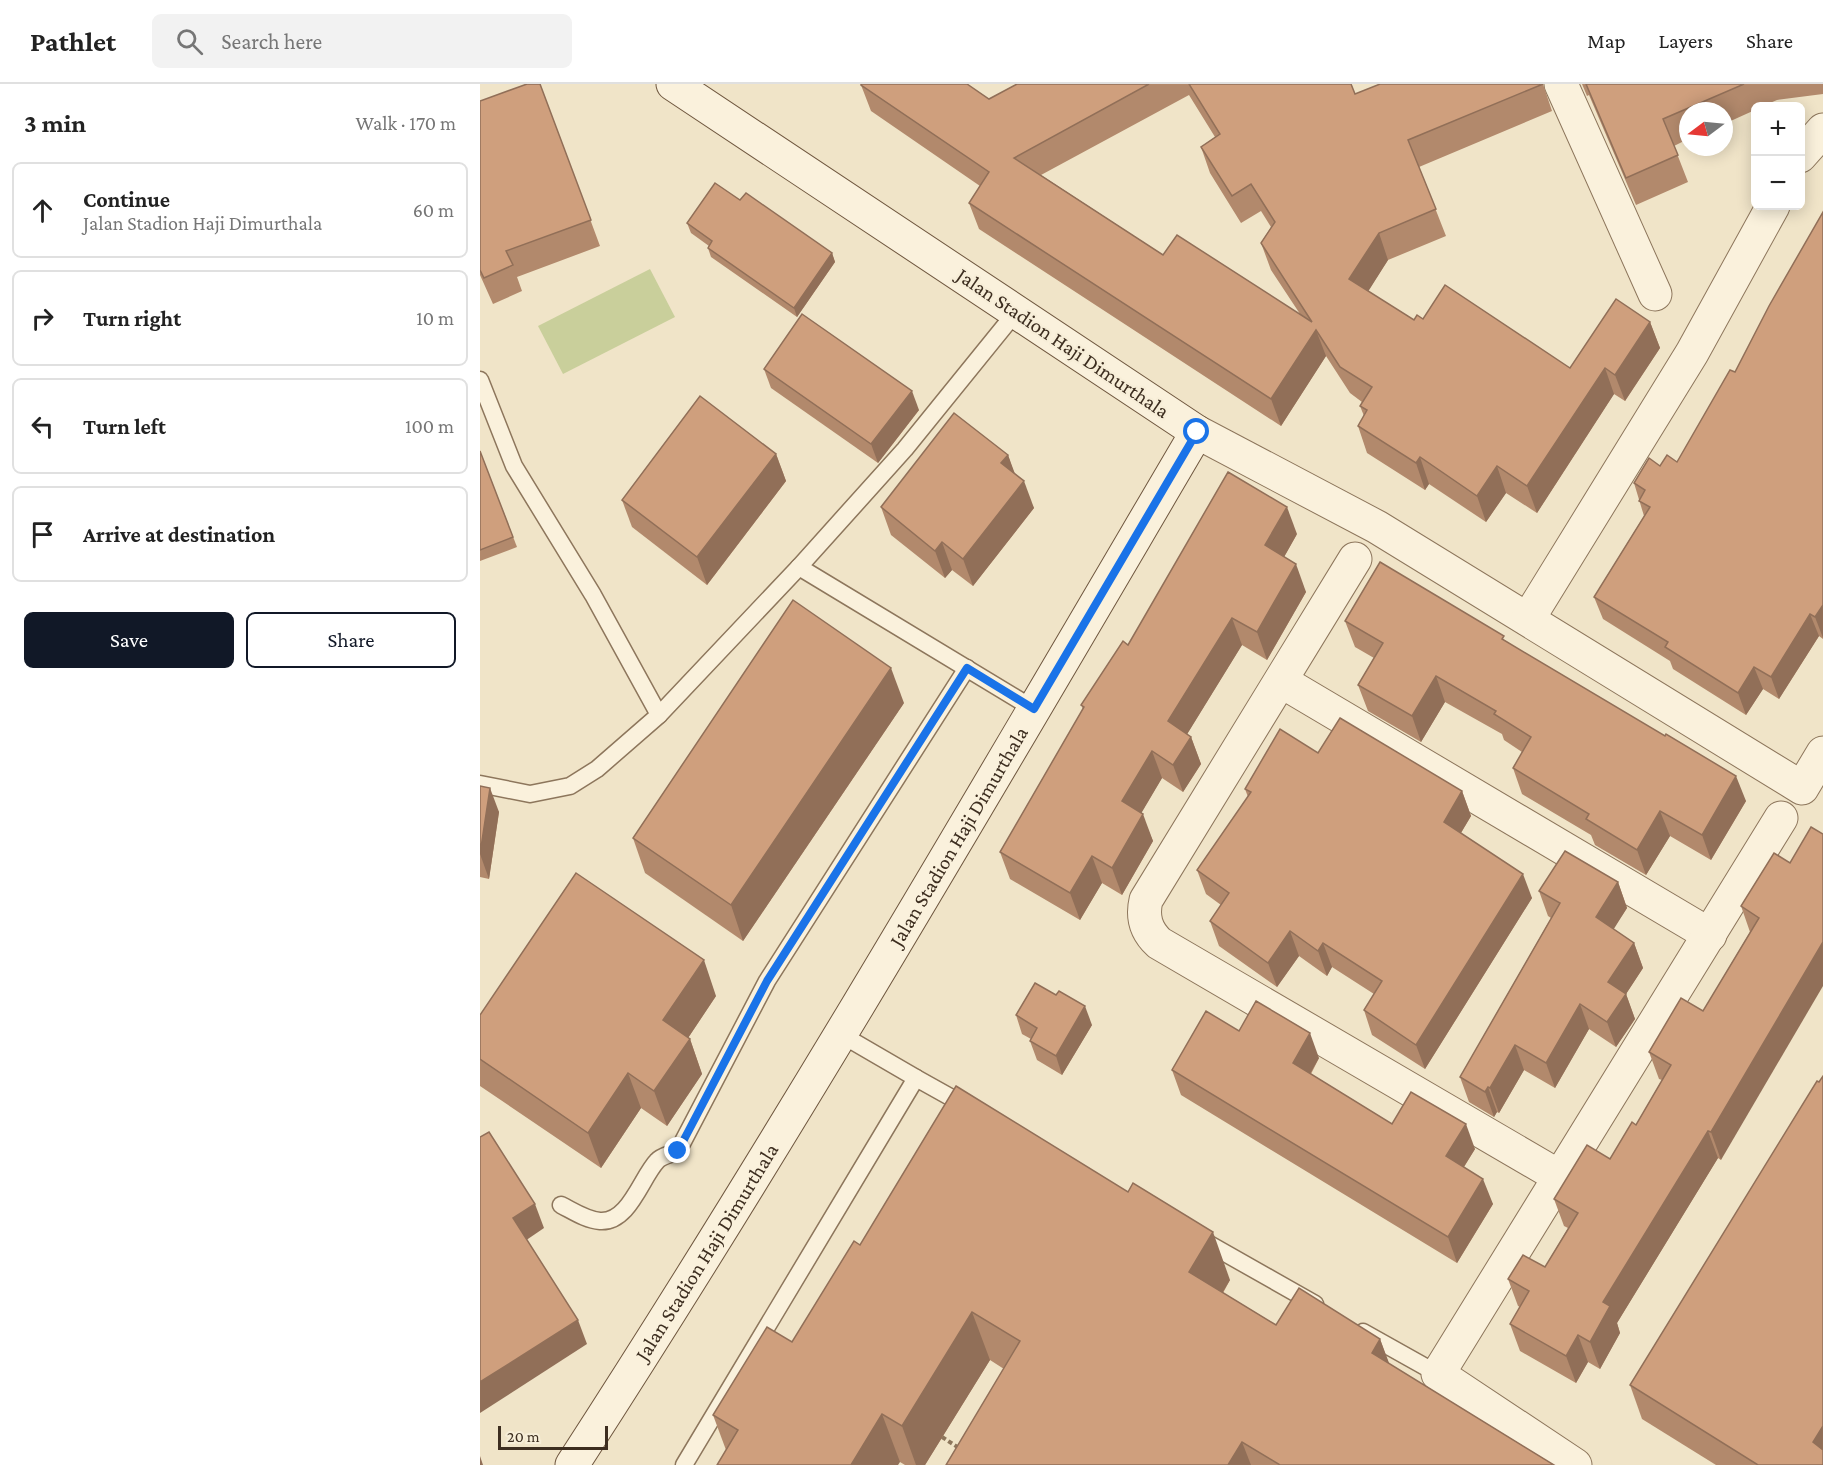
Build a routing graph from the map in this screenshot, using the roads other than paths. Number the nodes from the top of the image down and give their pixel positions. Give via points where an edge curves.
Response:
1 (673, 84) edge
2 (1561, 84) edge
3 (1823, 130) edge
4 (1805, 150) edge
5 (1771, 210) edge
6 (1655, 294) dead end
7 (1016, 312) junction
8 (480, 380) edge
9 (1197, 432) junction
10 (1355, 559) dead end
11 (799, 567) junction
12 (1528, 619) junction
13 (967, 668) junction
14 (1281, 681) junction
15 (1034, 709) junction
16 (659, 716) junction
17 (1823, 753) edge
18 (480, 784) edge
19 (1781, 818) dead end
20 (1710, 935) junction
21 (842, 1035) junction
22 (916, 1078) junction
23 (987, 1119) edge
24 (1560, 1177) junction
25 (561, 1205) dead end
26 (1192, 1235) edge
27 (1326, 1310) edge
28 (1346, 1322) edge
29 (1438, 1374) junction
30 (572, 1465) edge
31 (684, 1465) edge
32 (1575, 1465) edge

1 - 7 street, Jalan Stadion Haji Dimurthala
2 - 6 street
3 - 4 street
5 - 12 street via 1692,353
7 - 9 street, Jalan Stadion Haji Dimurthala
7 - 11 lane via 905,449
8 - 16 lane via 514,466 593,595
9 - 12 street via 1377,527
9 - 15 street, Jalan Stadion Haji Dimurthala
10 - 14 street
11 - 13 lane
11 - 16 lane
12 - 17 street via 1802,788
13 - 15 lane
13 - 25 lane via 767,981 678,1151 658,1159 616,1217 602,1221 587,1218
14 - 20 street
14 - 24 street via 1146,900 1144,919 1153,938
15 - 21 street, Jalan Stadion Haji Dimurthala
16 - 18 lane via 597,769 570,786 530,794
19 - 20 street
20 - 24 street
21 - 22 lane
21 - 30 street, Jalan Stadion Haji Dimurthala
22 - 23 lane
22 - 31 lane
24 - 29 street
26 - 27 lane
28 - 29 lane
29 - 32 street

